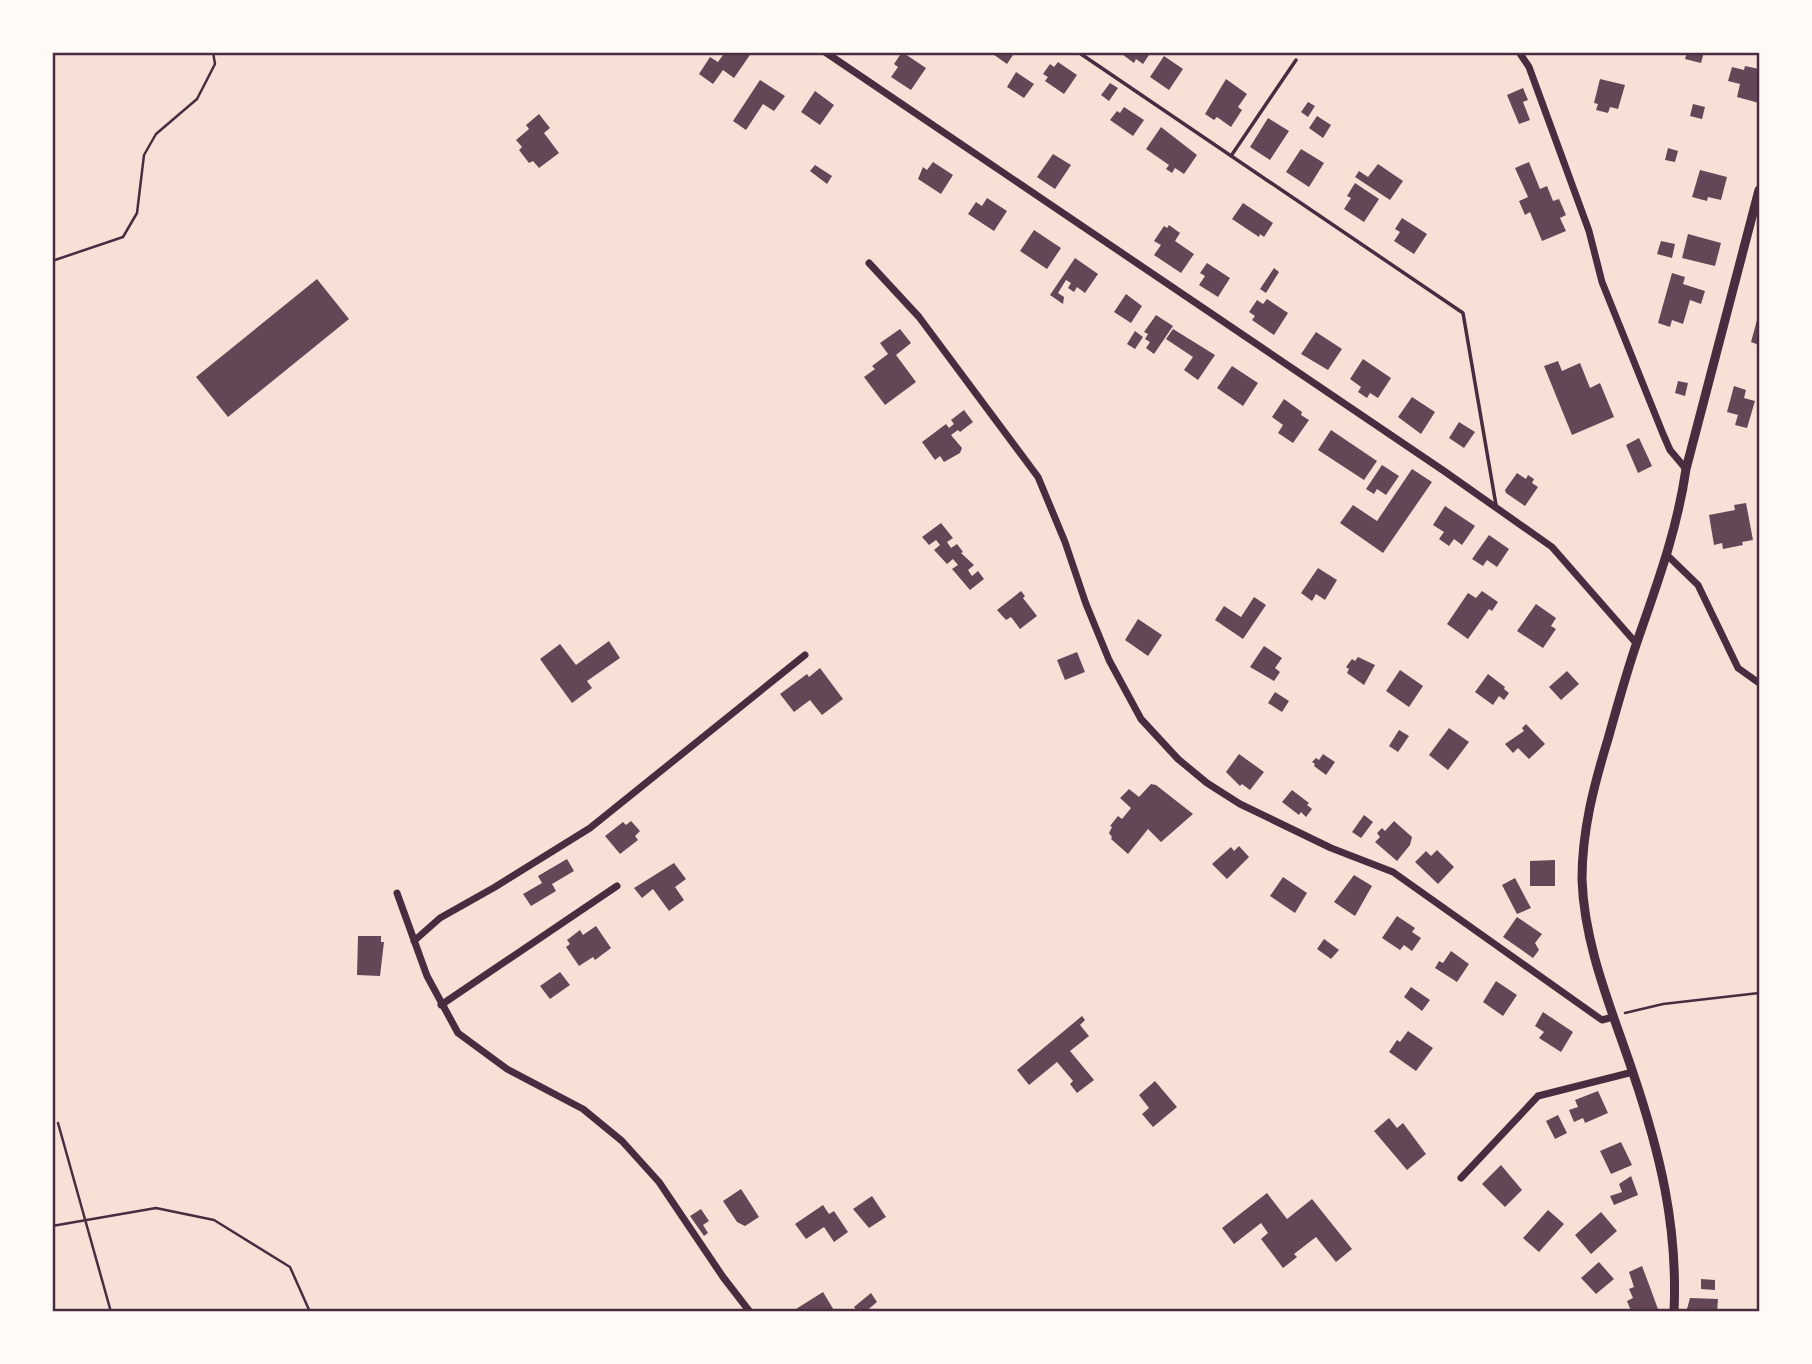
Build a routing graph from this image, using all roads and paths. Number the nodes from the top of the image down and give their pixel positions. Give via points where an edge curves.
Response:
1 (213, 52) edge
2 (825, 52) edge
3 (1078, 52) edge
4 (1519, 52) edge
5 (1296, 60) dead end
6 (1231, 156) junction
7 (1759, 190) edge
8 (52, 261) edge
9 (869, 263) dead end
10 (1686, 469) junction
11 (1497, 507) junction
12 (1668, 556) junction
13 (1636, 643) junction
14 (805, 655) dead end
15 (1759, 683) edge
16 (617, 886) dead end
17 (397, 893) dead end
18 (414, 941) junction
19 (1759, 993) edge
20 (441, 1005) junction
21 (1613, 1017) junction
22 (1633, 1072) junction
23 (58, 1123) dead end
24 (1461, 1178) dead end
25 (85, 1220) junction
26 (52, 1226) edge
27 (111, 1311) edge
28 (310, 1311) edge
29 (750, 1311) edge
30 (1675, 1311) edge

1 - 8 path via 215,64 197,99 156,134 144,155 137,213 123,237
2 - 11 street
3 - 6 lane
4 - 10 street via 1529,67 1569,173 1616,318 1670,450
5 - 6 lane
6 - 11 lane via 1463,313
7 - 10 street
9 - 21 street via 919,317 1038,477 1109,660 1141,719 1178,759 1240,804 1393,872 1602,1020
10 - 12 street
11 - 13 street via 1552,547
12 - 13 street
12 - 15 street via 1698,585 1738,668
13 - 21 street via 1593,789 1583,840 1586,917
14 - 18 street via 590,828 440,918
16 - 20 street
17 - 18 street
18 - 20 street
19 - 21 path via 1663,1004
20 - 29 street via 458,1033 507,1069 583,1109 622,1141 659,1182
21 - 22 street
22 - 24 street via 1538,1096
22 - 30 street via 1668,1196
23 - 25 path
25 - 26 path
25 - 27 path
25 - 28 path via 156,1208 214,1220 290,1267

